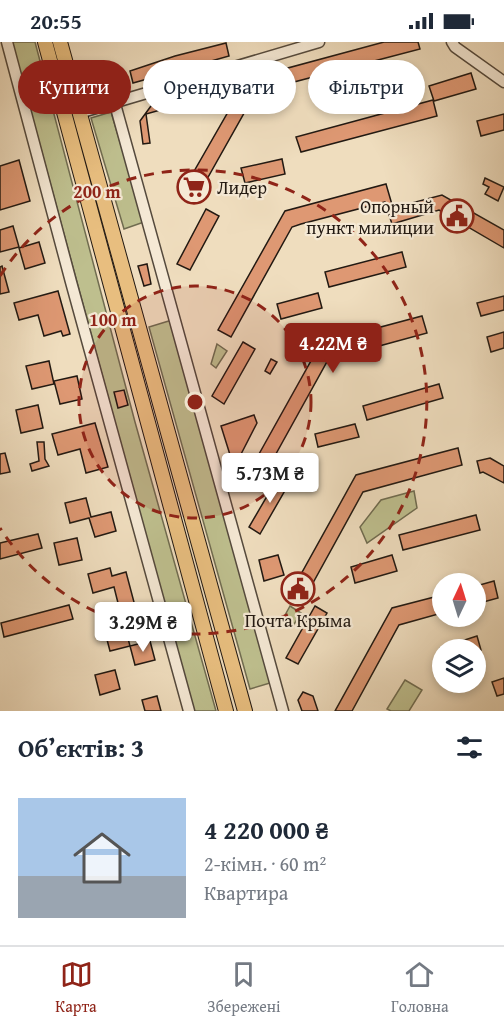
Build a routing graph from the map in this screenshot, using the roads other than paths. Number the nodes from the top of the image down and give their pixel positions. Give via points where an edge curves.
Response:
1 (8, 42) edge
2 (45, 42) edge
3 (60, 42) edge
4 (319, 42) edge
5 (452, 42) edge
6 (65, 60) edge
7 (504, 82) edge
8 (131, 99) edge
9 (79, 114) edge
10 (118, 114) edge
11 (189, 711) edge
12 (226, 711) edge
13 (245, 711) edge
14 (284, 711) edge

1 - 11 street
2 - 12 main road
3 - 6 main road
4 - 8 street
5 - 7 street
9 - 13 main road
10 - 14 street

